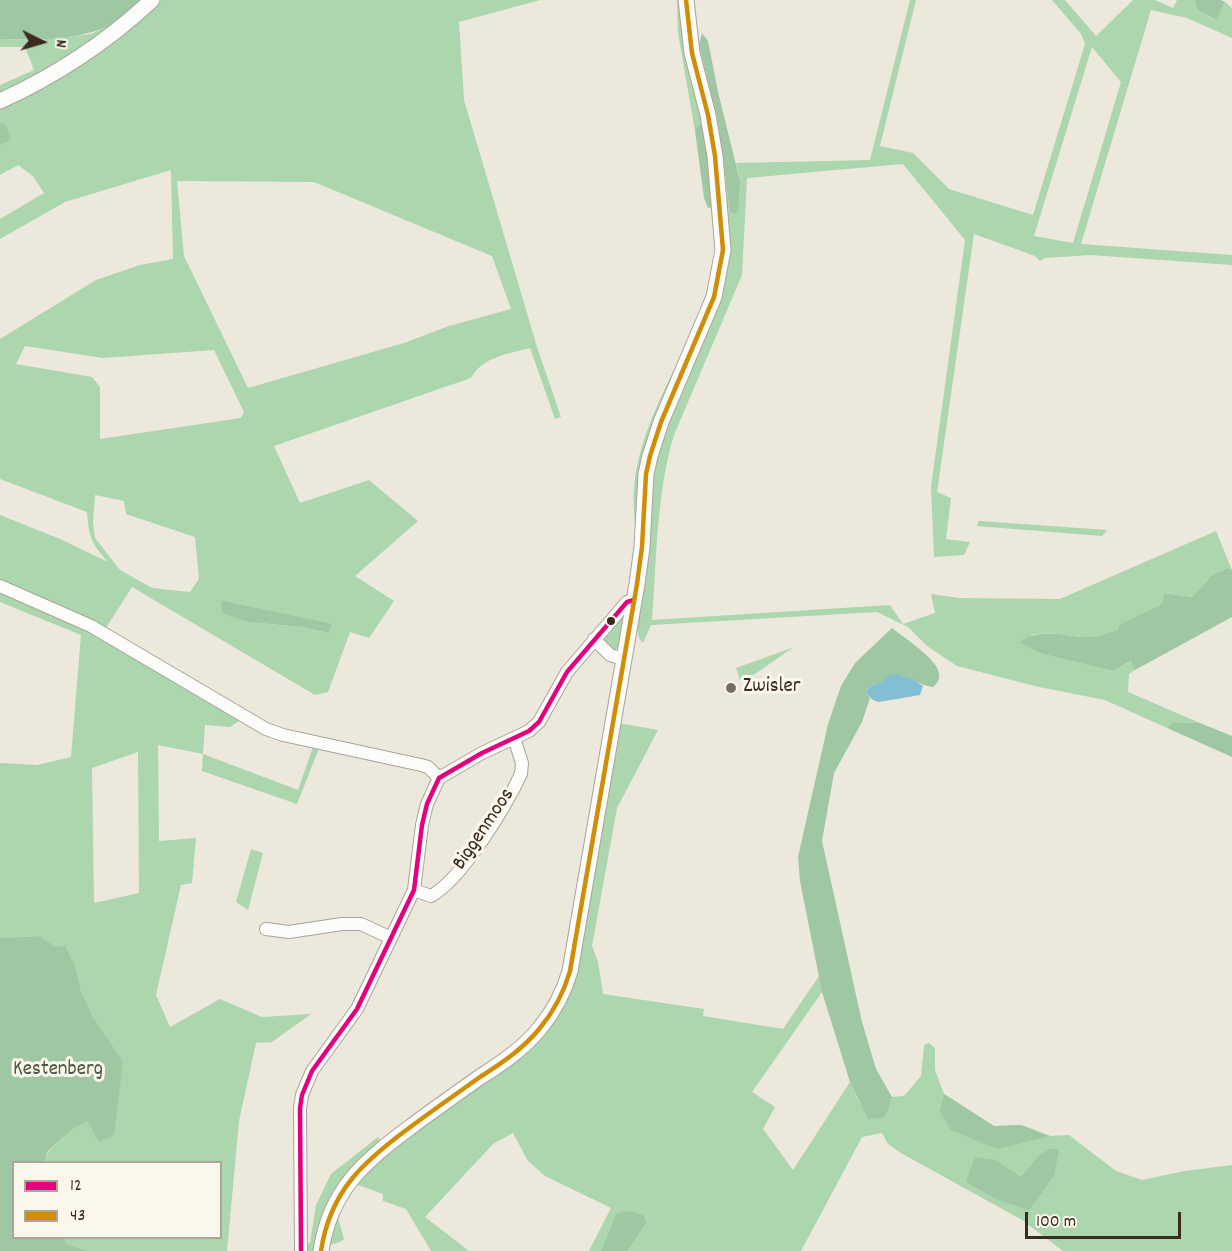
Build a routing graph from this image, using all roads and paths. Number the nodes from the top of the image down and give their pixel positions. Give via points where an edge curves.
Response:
1 (152, 0) edge
2 (686, 0) edge
3 (0, 101) edge
4 (0, 586) edge
5 (634, 600) junction
6 (594, 639) junction
7 (624, 659) junction
8 (514, 738) junction
9 (439, 778) junction
10 (414, 890) junction
11 (266, 929) dead end
12 (392, 938) junction
13 (301, 1251) edge
14 (321, 1251) edge

1 - 3 main road via 92,48
2 - 5 main road via 692,53 715,156 723,250 714,297 650,456
4 - 9 street via 91,626 266,729 421,765
5 - 6 street via 627,602
5 - 7 main road
6 - 7 street via 610,655
6 - 8 street via 564,677 539,722
7 - 14 main road via 577,943 561,996 541,1027 521,1048 388,1144 354,1174 331,1213
8 - 9 street
8 - 10 street, Biggenmoos via 522,763 521,774 476,851 431,896
9 - 10 street, Biggenmoos via 422,825
10 - 12 street, Biggenmoos
11 - 12 street via 289,932 361,924
12 - 13 street, Biggenmoos via 357,1009 312,1071 303,1095

